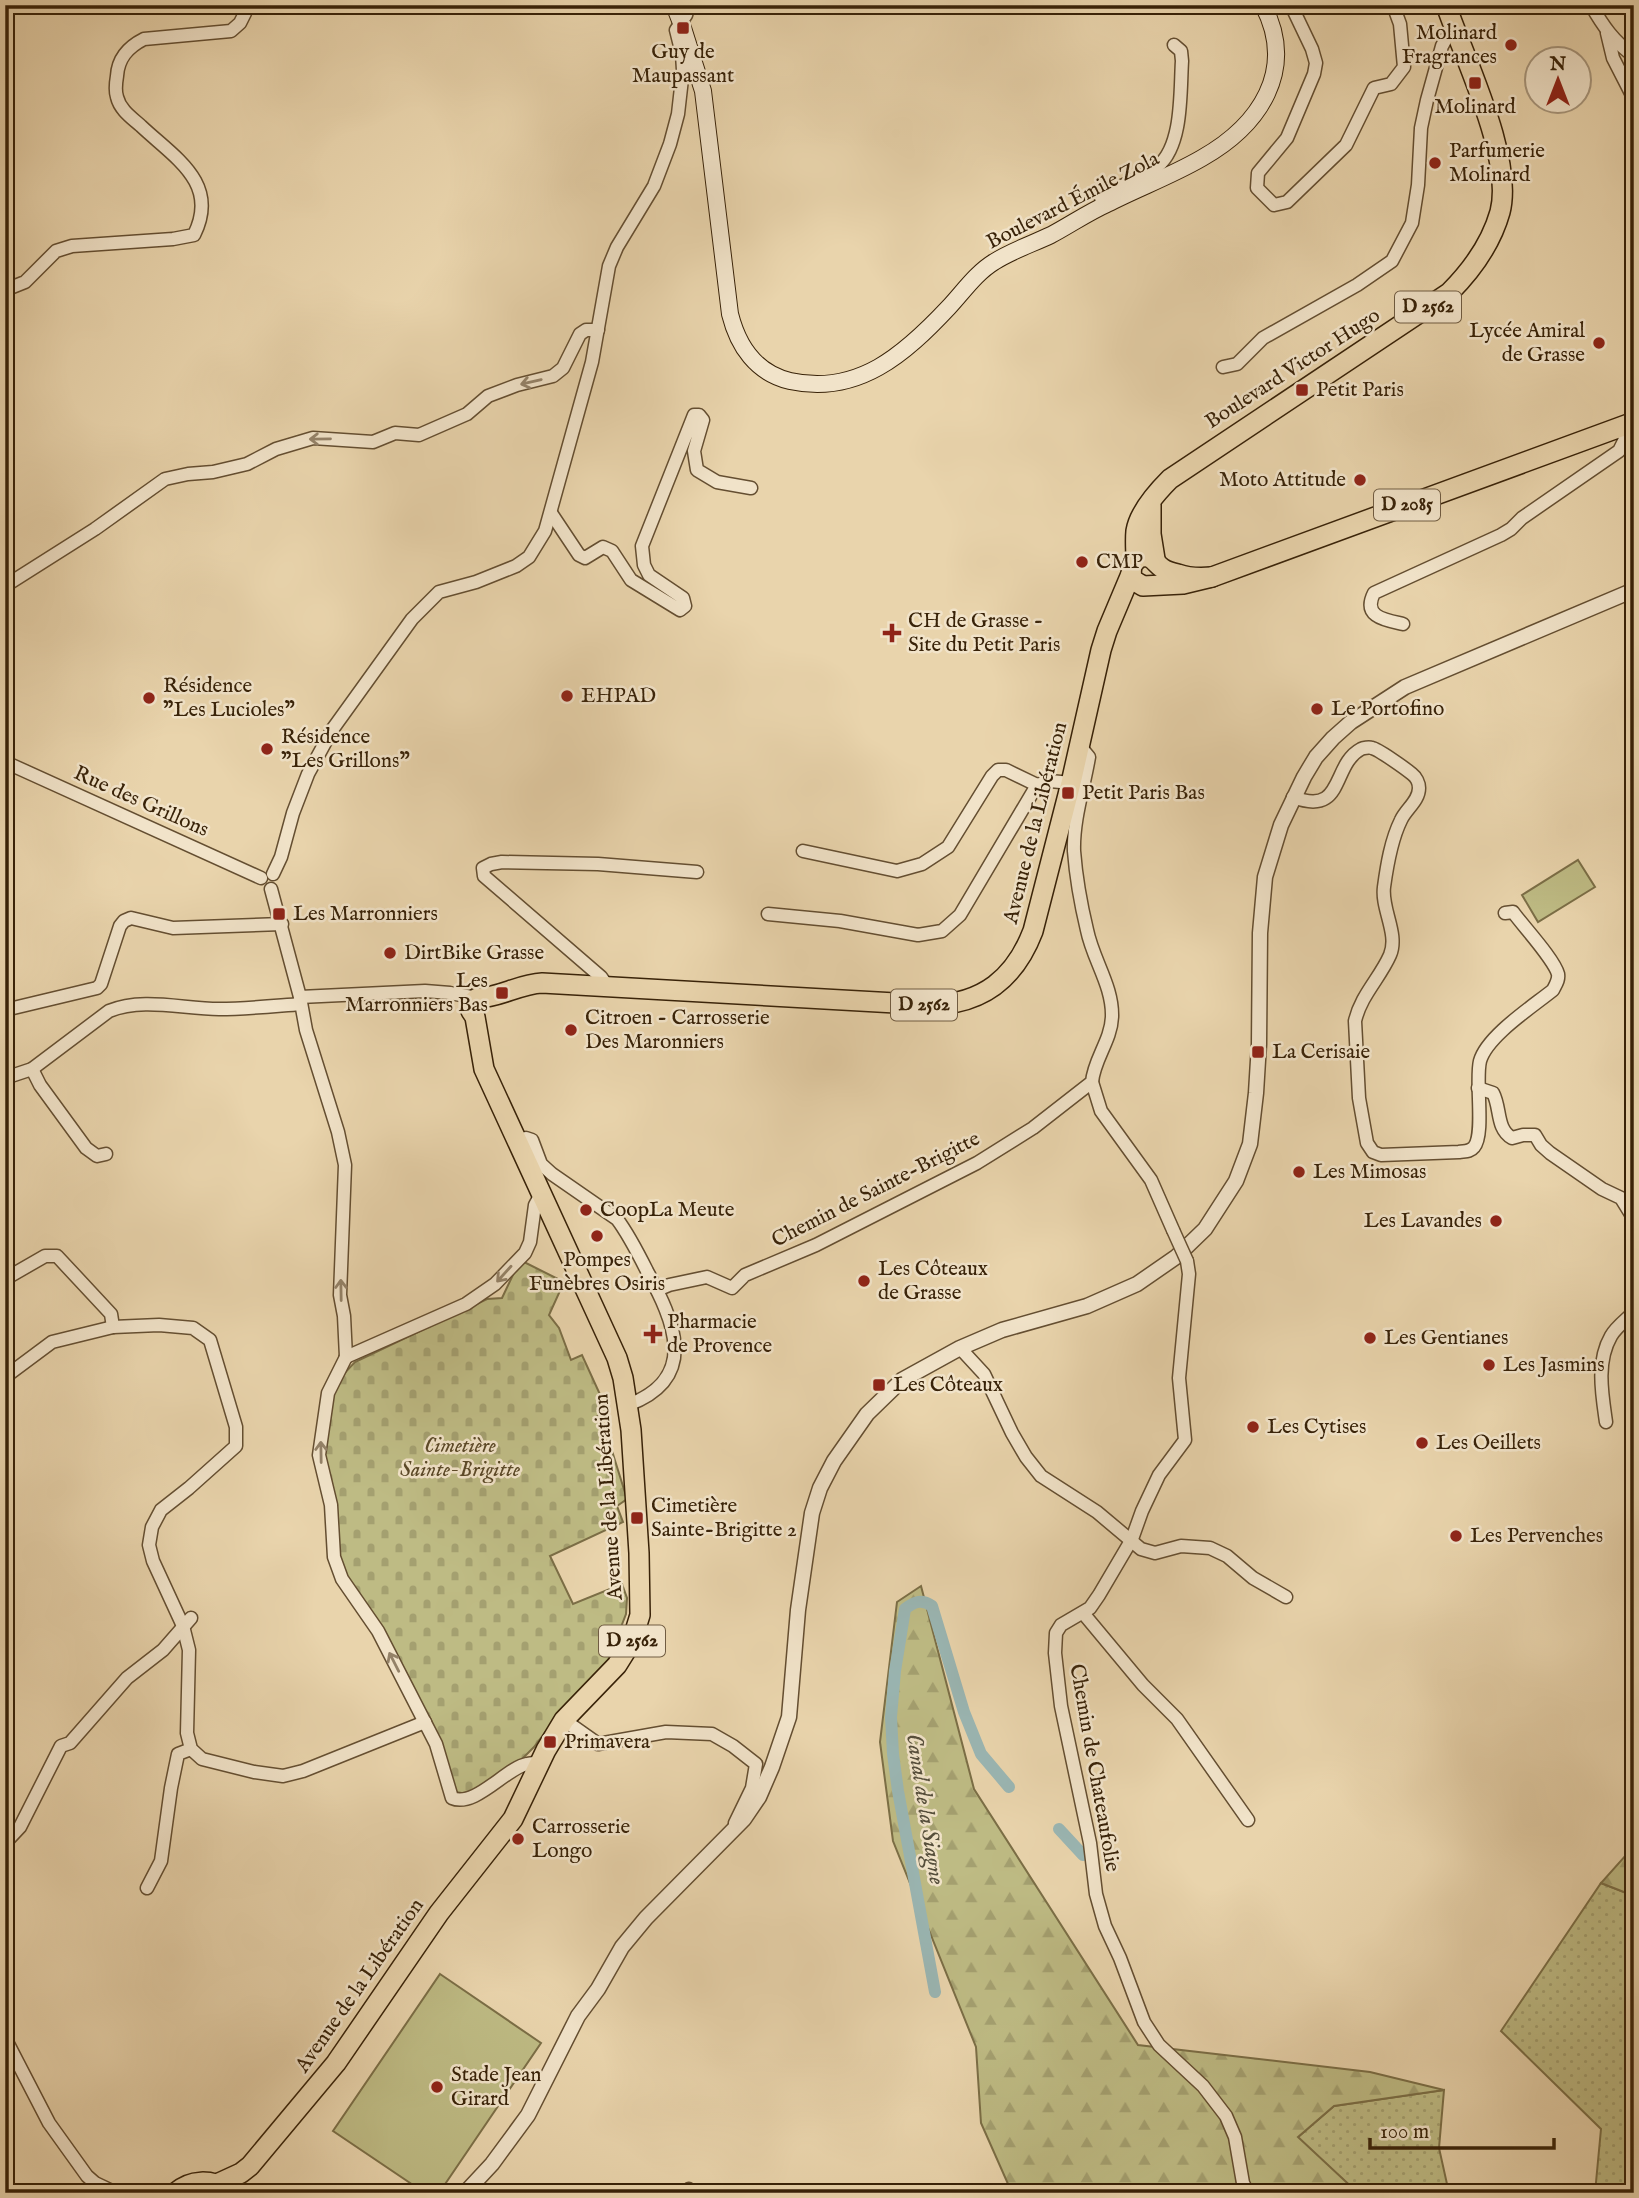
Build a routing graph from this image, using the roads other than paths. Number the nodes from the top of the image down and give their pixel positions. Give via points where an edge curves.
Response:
1 (243, 5) edge
2 (674, 5) edge
3 (689, 5) edge
4 (1028, 5) edge
5 (1037, 5) edge
6 (1263, 5) edge
7 (1291, 5) edge
8 (1393, 5) edge
9 (1446, 5) edge
10 (1591, 5) edge
11 (680, 22) junction
12 (1456, 32) junction
13 (1607, 33) junction
14 (1174, 45) dead end
15 (1634, 56) edge
16 (1634, 99) edge
17 (1104, 205) junction
18 (5, 290) edge
19 (598, 330) junction
20 (1223, 367) dead end
21 (1628, 425) edge
22 (751, 488) dead end
23 (551, 513) junction
24 (1147, 572) junction
25 (5, 586) edge
26 (1634, 590) edge
27 (1402, 624) dead end
28 (1079, 745) junction
29 (5, 762) edge
30 (1071, 783) junction
31 (1037, 785) junction
32 (1293, 797) junction
33 (803, 851) dead end
34 (697, 872) dead end
35 (267, 876) junction
36 (1505, 912) dead end
37 (768, 914) dead end
38 (282, 924) junction
39 (608, 987) junction
40 (301, 1000) junction
41 (478, 1006) junction
42 (5, 1010) edge
43 (32, 1069) junction
44 (5, 1078) edge
45 (1092, 1082) junction
46 (1478, 1088) junction
47 (517, 1141) junction
48 (106, 1154) dead end
49 (541, 1194) junction
50 (1634, 1219) edge
51 (5, 1279) edge
52 (657, 1290) junction
53 (1634, 1312) edge
54 (113, 1327) junction
55 (960, 1348) junction
56 (346, 1357) junction
57 (5, 1377) edge
58 (628, 1405) junction
59 (1606, 1422) dead end
60 (1132, 1539) junction
61 (1286, 1597) dead end
62 (1083, 1613) junction
63 (187, 1622) junction
64 (564, 1720) junction
65 (425, 1722) junction
66 (191, 1749) junction
67 (538, 1763) junction
68 (1248, 1819) dead end
69 (731, 1833) junction
70 (5, 1843) edge
71 (147, 1888) dead end
72 (5, 2038) edge
73 (261, 2154) junction
74 (225, 2188) edge
75 (116, 2193) edge
76 (175, 2193) edge
77 (243, 2193) edge
78 (464, 2193) edge
79 (1248, 2193) edge

1 - 18 street via 246,13 230,31 144,39 123,53 117,67 117,97 124,111 184,165 199,185 203,204 194,235 72,246 56,251 25,282
2 - 11 main road, Boulevard Émile Zola
3 - 11 street
4 - 5 street
6 - 17 main road, Boulevard Émile Zola via 1273,25 1277,64 1263,102 1249,120 1204,157
7 - 8 street via 1316,63 1287,138 1258,173 1257,188 1274,205 1287,202 1346,145 1374,88 1391,83 1404,67 1400,24
9 - 12 main road, Boulevard Victor Hugo / D 2562
10 - 13 street
11 - 17 main road, Boulevard Émile Zola via 703,91 736,335 760,367 781,379 819,385 862,377 891,361 920,336 994,262
11 - 19 street via 676,30 683,70 678,114 654,186 609,266
12 - 20 street via 1442,47 1427,100 1412,223 1392,261 1263,338 1237,364
12 - 24 main road, Boulevard Victor Hugo / D 2562 via 1492,132 1502,185 1495,227 1475,264 1449,293 1170,479 1152,500
13 - 15 street
13 - 16 street via 1613,58
14 - 17 street via 1181,51 1182,61 1176,135 1157,166 1104,195
19 - 23 street
19 -> 25 street via 580,334 563,368 553,376 488,396 467,414 419,435 395,433 373,442 313,438 247,464 165,479
21 - 24 main road, D 2085 via 1212,577 1183,584
21 - 27 street via 1619,451 1511,529 1374,593 1371,600 1376,616
22 - 23 street via 717,482 696,470 694,451 703,420 694,415 642,546 649,575 683,598 685,606 680,610 631,580 612,551 603,547 584,558 579,555
23 - 35 street via 529,557 488,578 439,592 412,619 332,730 308,774 281,857
24 - 28 main road, Avenue de la Libération / D 2562 via 1107,631
26 - 32 street via 1395,692 1333,738
28 - 30 main road, Avenue de la Libération / D 2562
28 - 45 street via 1089,757 1074,850 1087,934 1107,986 1112,1017
29 - 35 street, Rue des Grillons
30 - 31 street
30 - 39 main road, Avenue de la Libération / D 2562 via 1026,950 1002,981 978,996 932,1005
31 - 33 street via 998,770 948,847 922,864 897,871
31 - 37 street via 960,915 942,931 918,935
32 - 46 street via 1325,800 1350,758 1372,747 1414,776 1419,785 1389,855 1383,892 1391,955 1355,1021 1359,1098 1367,1143 1381,1155 1470,1150 1479,1134
32 - 55 street via 1265,877 1256,1093 1250,1144 1236,1181 1205,1229 1176,1257 1137,1284 1087,1306 1002,1329
34 - 39 street via 516,862 483,868 484,876
35 - 38 street via 262,886 271,889
36 - 46 street via 1513,912 1543,951 1558,972 1558,981 1484,1049
38 - 40 street
38 - 42 street via 173,928 131,918 120,926 97,988
39 - 41 main road, Avenue de la Libération / D 2562 via 530,984
40 - 41 street via 425,991
40 - 43 street via 217,1010 174,1005 119,1007
56 -> 40 street via 340,1294 345,1165
41 - 47 main road, Avenue de la Libération / D 2562 via 484,1069
43 - 44 street
43 - 48 street via 86,1148 97,1156
45 - 52 street, Chemin de Sainte-Brigitte via 977,1163 816,1245 745,1275 732,1288 707,1277
45 - 60 street, Chemin de Chateaufolie, bridge via 1101,1111 1151,1180 1189,1274 1179,1378 1185,1440 1159,1475
46 - 50 street via 1493,1093 1506,1134 1512,1138 1535,1135 1550,1153 1621,1198
47 - 49 main road, Avenue de la Libération / D 2562
47 - 52 street via 532,1140 541,1164 617,1219
49 -> 56 street via 530,1242 495,1284 466,1304
49 - 58 main road, Avenue de la Libération / D 2562 via 617,1358
51 - 54 street via 45,1256 57,1256 111,1314
52 - 58 street via 673,1327 675,1355 666,1380
53 - 59 street via 1612,1334 1602,1358
54 - 57 street via 52,1342
54 - 63 street via 193,1328 210,1340 236,1427 236,1446 161,1510 152,1527 149,1545 153,1561
55 - 60 street via 984,1374 1012,1433 1041,1476
55 - 69 street via 902,1381 867,1414 820,1488 811,1513 799,1598 789,1717 759,1797
65 -> 56 street via 378,1631 341,1579 334,1557 331,1505 319,1455 328,1392
58 - 64 main road, Avenue de la Libération / D 2562 via 640,1615 626,1654
60 - 61 street via 1141,1549 1155,1553 1181,1546 1210,1548
60 - 62 street, Chemin de Chateaufolie
62 - 68 street via 1177,1719
62 - 79 street, Chemin de Chateaufolie via 1061,1625 1055,1653 1061,1706 1105,1926 1144,2022 1159,2045 1203,2086 1226,2116
63 - 66 street
63 - 70 street via 163,1650 127,1678 70,1743 61,1746 20,1828
64 - 67 main road, Avenue de la Libération / D 2562
64 - 69 street via 598,1744 666,1732 712,1734 733,1746 756,1764 752,1788
65 - 66 street via 283,1776 202,1759
65 - 67 street via 448,1790 458,1801 520,1767
66 - 71 street via 178,1754 161,1861
67 - 73 main road, Avenue de la Libération / D 2562 via 513,1818 336,2063
69 - 78 street via 622,1947 578,2016 528,2115
72 - 75 street via 49,2123 87,2176
73 - 74 main road, Avenue de la Libération / D 2562
73 - 77 main road, Avenue de la Libération / D 2562
74 - 76 main road via 197,2182

